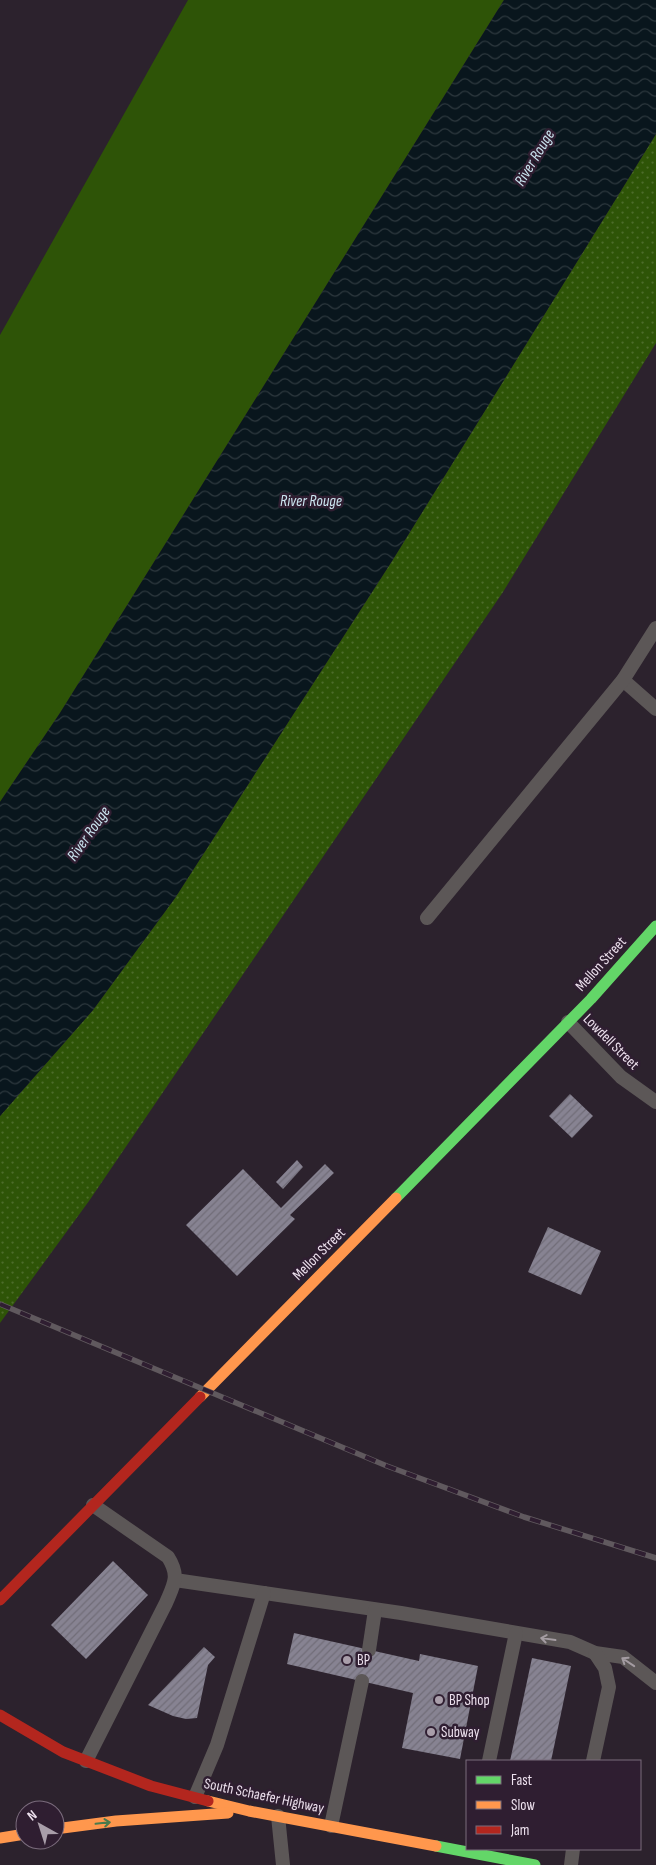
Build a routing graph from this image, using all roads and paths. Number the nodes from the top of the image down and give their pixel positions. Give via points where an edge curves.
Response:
1 (656, 628) edge
2 (624, 680) junction
3 (656, 709) edge
4 (427, 918) dead end
5 (656, 926) edge
6 (568, 1022) junction
7 (656, 1102) edge
8 (93, 1505) junction
9 (176, 1580) junction
10 (264, 1593) junction
11 (0, 1600) edge
12 (375, 1610) junction
13 (516, 1633) junction
14 (369, 1650) dead end
15 (595, 1653) junction
16 (362, 1681) dead end
17 (656, 1683) edge
18 (0, 1715) edge
19 (489, 1760) edge
20 (593, 1760) edge
21 (86, 1761) junction
22 (196, 1797) junction
23 (249, 1811) junction
24 (278, 1816) junction
25 (331, 1826) junction
26 (65, 1827) edge
27 (15, 1836) edge
28 (0, 1838) edge
29 (466, 1849) edge
30 (469, 1850) edge
31 (574, 1850) edge
32 (283, 1865) edge
33 (536, 1865) edge
34 (571, 1865) edge

1 - 2 lane
2 - 3 lane
2 - 4 lane
5 - 6 street, Mellon Street
6 - 7 lane, Lowdell Street via 622,1077
6 - 8 street, Mellon Street
8 - 9 lane via 168,1557 174,1566
8 - 11 street, Mellon Street
9 - 10 lane
9 - 21 lane
10 - 12 lane
10 - 22 lane via 217,1745
12 - 13 lane
12 - 14 lane
15 -> 13 lane via 570,1642
13 - 19 lane
17 -> 15 lane via 623,1657
15 - 20 lane via 605,1668 609,1687
16 - 25 lane
18 - 21 street, South Schaefer Highway via 63,1752
21 - 22 street, South Schaefer Highway via 122,1776
22 - 23 street, South Schaefer Highway
23 - 24 street, South Schaefer Highway
26 -> 23 street
24 - 25 street, South Schaefer Highway
24 - 32 lane
25 - 29 street, South Schaefer Highway
27 - 28 street
30 - 33 street, South Schaefer Highway
31 - 34 lane

